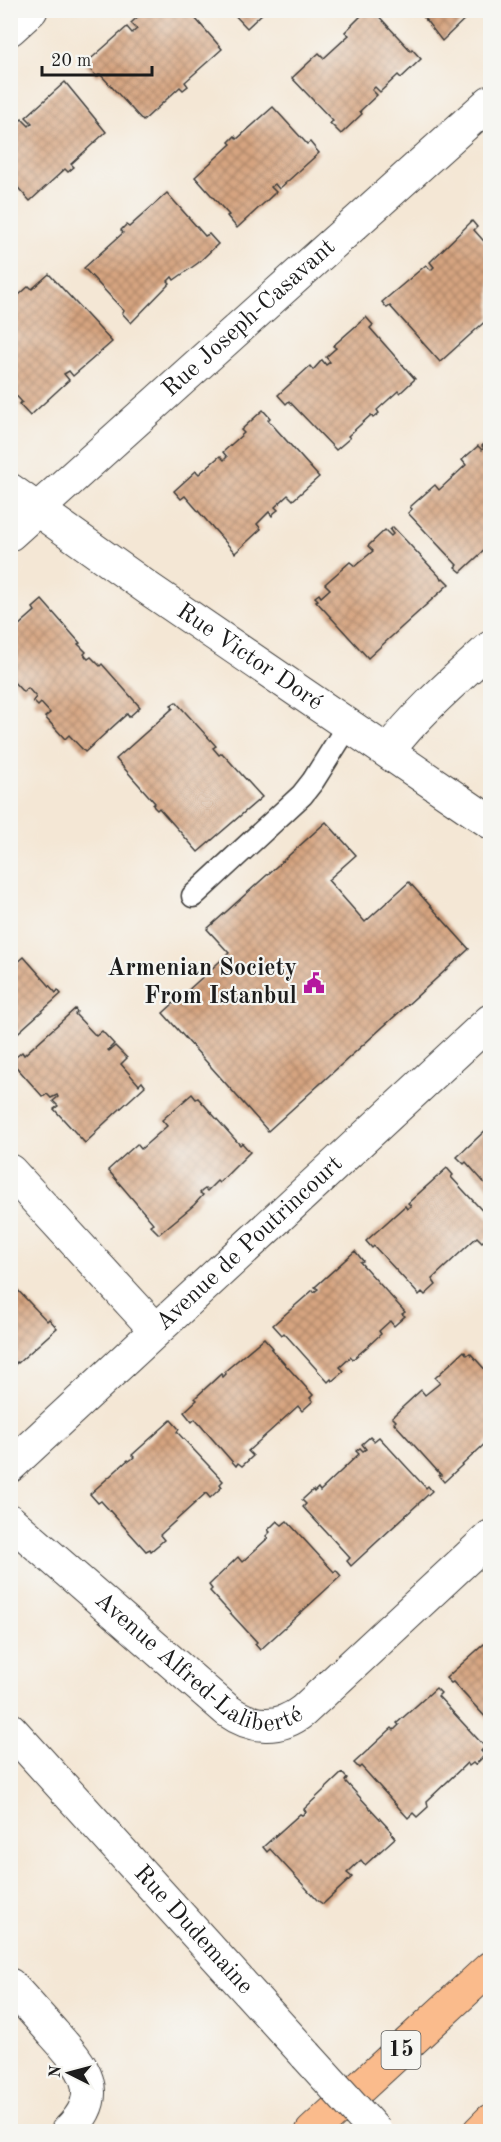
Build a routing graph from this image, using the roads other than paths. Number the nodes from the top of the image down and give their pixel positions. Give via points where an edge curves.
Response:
1 (31, 10) edge
2 (10, 29) edge
3 (490, 102) edge
4 (10, 490) edge
5 (39, 510) junction
6 (10, 534) edge
7 (490, 648) edge
8 (349, 724) junction
9 (388, 751) junction
10 (490, 822) edge
11 (193, 896) dead end
12 (490, 1021) edge
13 (10, 1171) edge
14 (156, 1330) junction
15 (10, 1466) edge
16 (10, 1521) edge
17 (490, 1537) edge
18 (10, 1729) edge
19 (490, 1968) edge
20 (10, 1985) edge
21 (490, 2121) edge
22 (67, 2132) edge
23 (312, 2132) edge
24 (376, 2132) edge
25 (479, 2132) edge

1 - 2 street
3 - 5 street, Rue Joseph-Casavant
4 - 5 street, Rue Victor Doré
5 - 6 street, Rue Joseph-Casavant
5 - 8 street, Rue Victor Doré
7 - 9 street via 426,706
8 - 9 street, Rue Victor Doré
8 - 11 lane via 302,795
9 - 10 street, Rue Victor Doré
12 - 14 street, Avenue de Poutrincourt
13 - 14 street
14 - 15 street, Avenue de Poutrincourt
16 - 17 street, Avenue Alfred-Laliberté via 228,1711 245,1722 265,1725 286,1721 303,1711
18 - 24 street, Rue Dudemaine, bridge
19 - 23 highway, 15
20 - 22 street via 74,2056 86,2075 87,2103
21 - 25 highway

